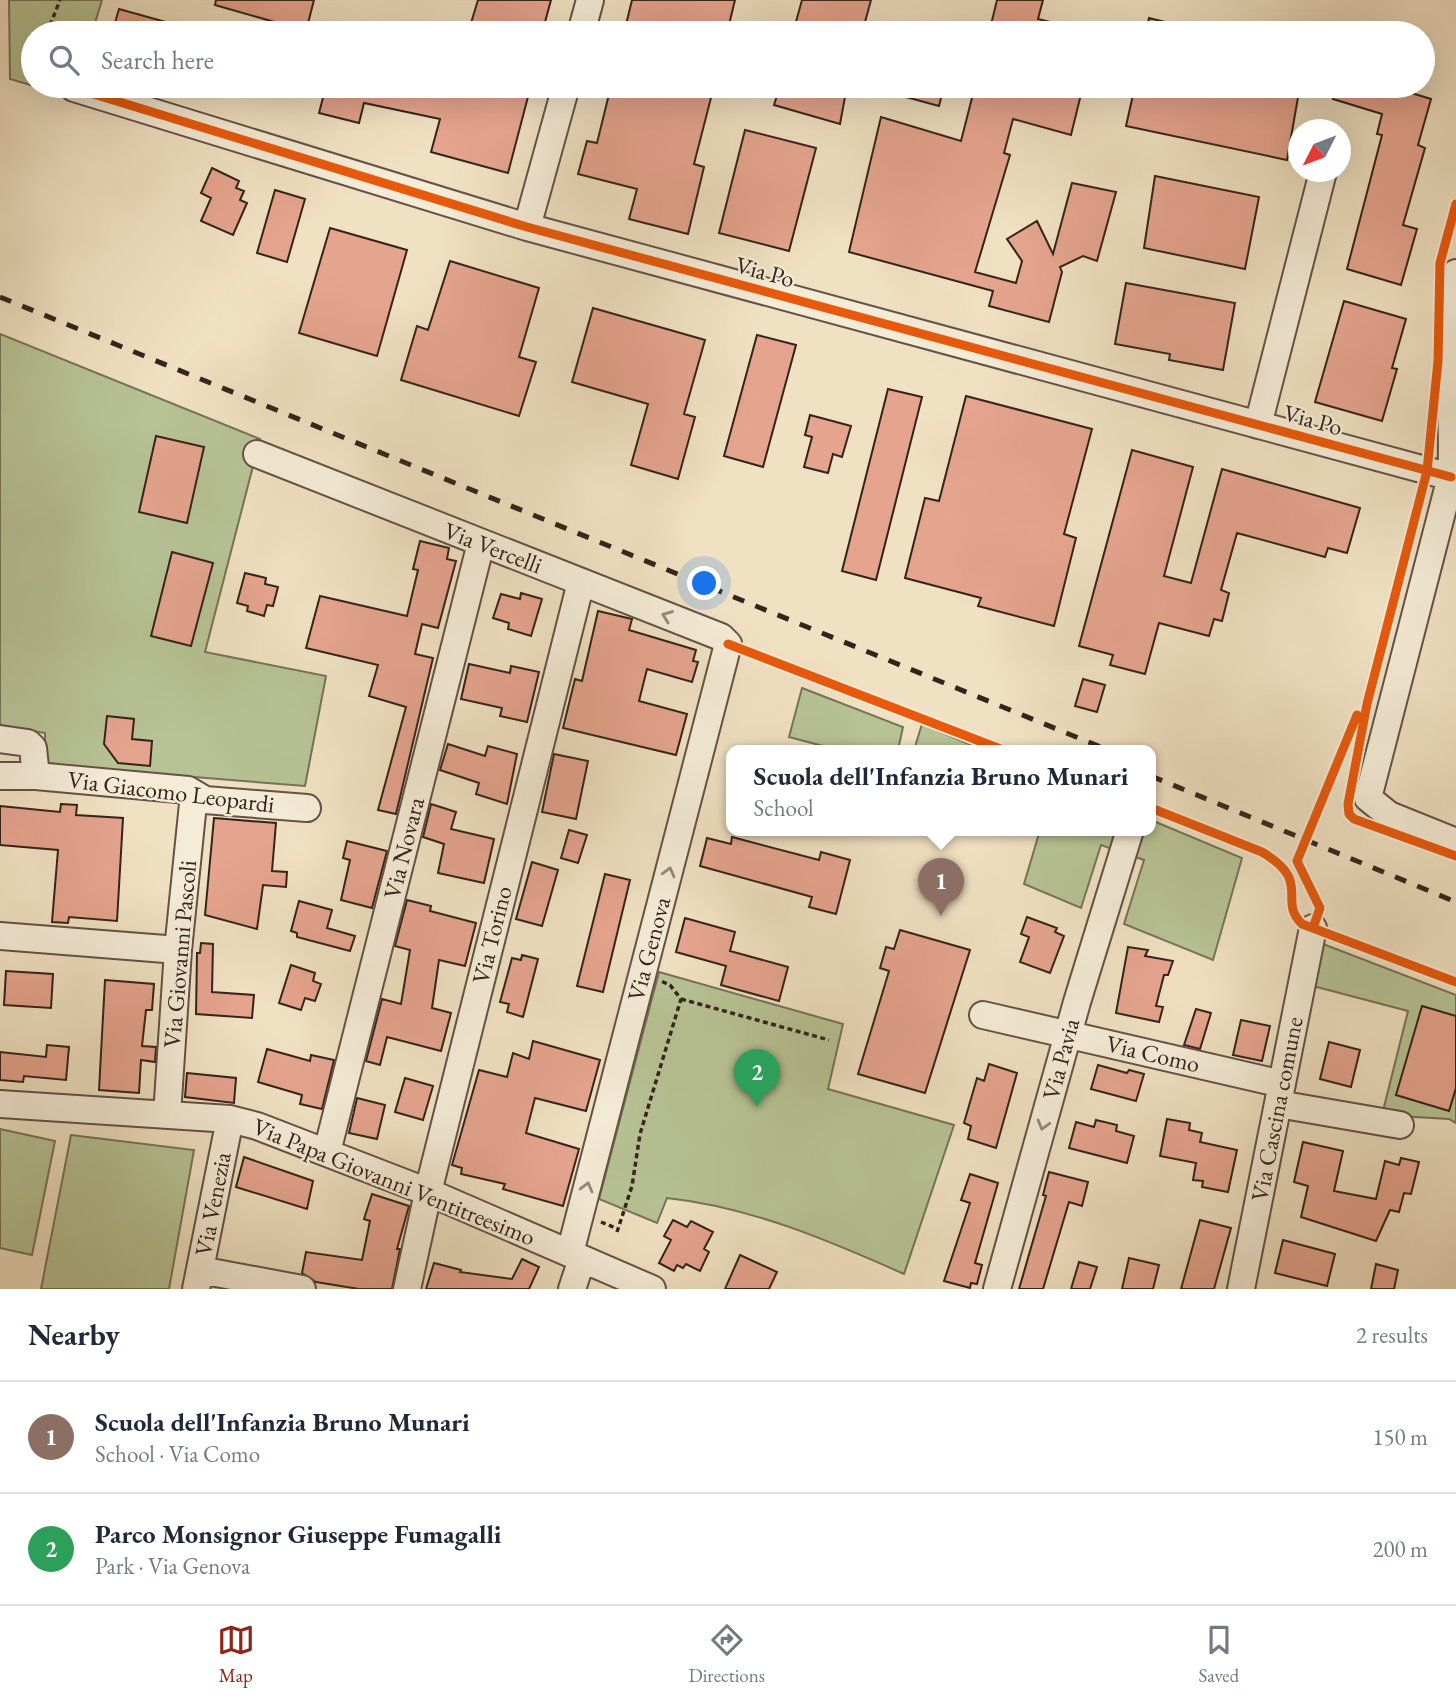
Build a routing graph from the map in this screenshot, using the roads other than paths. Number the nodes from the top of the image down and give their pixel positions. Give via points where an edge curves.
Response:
1 (590, 0) edge
2 (584, 21) edge
3 (107, 98) edge
4 (563, 98) edge
5 (1320, 182) edge
6 (527, 227) junction
7 (1456, 273) edge
8 (1258, 425) junction
9 (257, 454) dead end
10 (1451, 477) junction
11 (481, 543) junction
12 (581, 582) junction
13 (728, 644) joint
14 (0, 739) edge
15 (0, 776) edge
16 (36, 776) junction
17 (194, 794) junction
18 (307, 808) dead end
19 (1128, 836) edge
20 (1456, 842) edge
21 (1313, 928) dead end
22 (0, 936) edge
23 (178, 950) junction
24 (983, 1014) dead end
25 (1068, 1036) junction
26 (1280, 1094) junction
27 (0, 1104) edge
28 (167, 1115) junction
29 (230, 1119) junction
30 (1400, 1125) dead end
31 (327, 1152) junction
32 (428, 1192) junction
33 (576, 1256) junction
34 (198, 1279) edge
35 (302, 1289) edge
36 (407, 1289) edge
37 (572, 1289) edge
38 (652, 1289) edge
39 (997, 1289) edge
40 (1241, 1289) edge

1 - 2 street
3 - 6 street, Via Po
4 - 6 street
5 - 8 street
6 - 8 street, Via Po
7 - 10 street
8 - 10 street, Via Po
9 - 11 street, Via Vercelli
10 - 20 street via 1368,798 1389,815
11 - 12 street, Via Vercelli
11 - 31 street, Via Novara
13 -> 12 street, Via Vercelli
12 - 32 street, Via Torino
33 -> 13 street, Via Genova
14 - 16 street, Via Giacomo Leopardi via 28,743 33,748
15 - 16 street, Via Giacomo Leopardi
16 - 17 street, Via Giacomo Leopardi
17 - 18 street, Via Giacomo Leopardi via 205,800
17 - 23 street, Via Giovanni Pascoli
19 - 25 street, Via Pavia
21 - 26 street, Via Cascina comune
22 - 23 street
23 - 28 street, Via Giovanni Pascoli
24 - 25 street, Via Como
25 - 26 street, Via Como
25 -> 39 street, Via Pavia
26 - 30 street, Via Como
26 - 40 street, Via Cascina comune
27 - 28 street, Via Papa Giovanni Ventitreesimo
28 - 29 street, Via Papa Giovanni Ventitreesimo
29 - 31 street, Via Papa Giovanni Ventitreesimo
29 - 34 street, Via Venezia
31 - 32 street, Via Papa Giovanni Ventitreesimo
32 - 33 street, Via Papa Giovanni Ventitreesimo
32 - 36 street, Via Torino
33 - 37 street, Via Genova
33 - 38 street, Via Papa Giovanni Ventitreesimo
34 - 35 street

